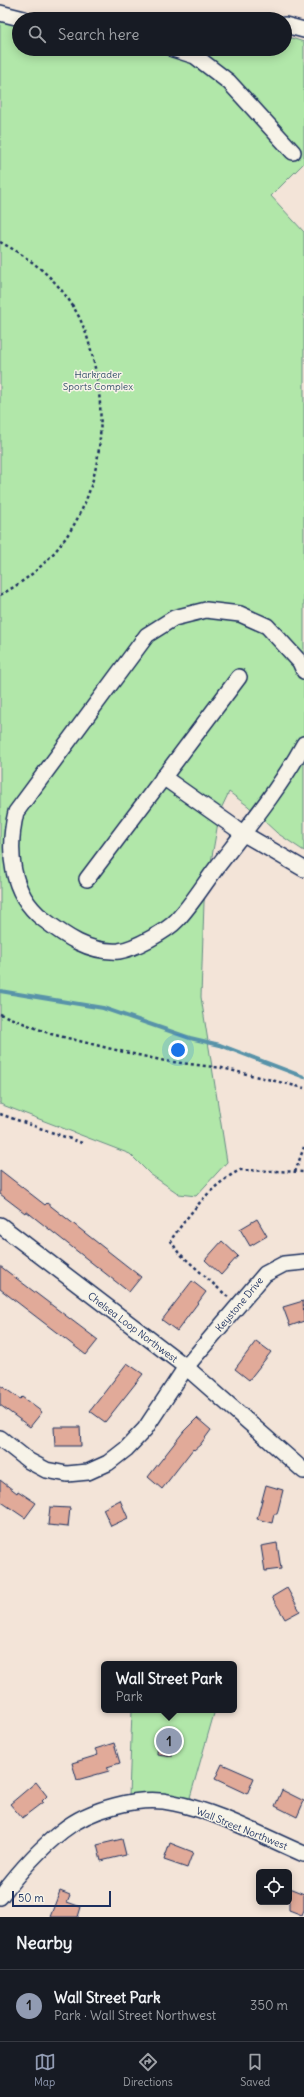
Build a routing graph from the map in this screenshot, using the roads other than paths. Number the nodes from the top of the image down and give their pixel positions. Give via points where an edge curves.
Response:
1 (0, 13) edge
2 (12, 16) edge
3 (292, 27) edge
4 (304, 30) edge
5 (195, 56) edge
6 (293, 152) dead end
7 (304, 671) edge
8 (239, 677) dead end
9 (304, 744) edge
10 (163, 777) junction
11 (244, 834) junction
12 (304, 869) edge
13 (87, 879) dead end
14 (0, 1225) edge
15 (304, 1262) edge
16 (186, 1367) junction
17 (0, 1438) edge
18 (304, 1470) edge
19 (304, 1854) edge
20 (0, 1897) edge

1 - 2 street
3 - 4 street
5 - 6 street via 229,82
7 - 11 street via 300,662 267,626 240,614 206,610 174,618 147,635 16,812 11,858 21,895 37,914 62,935 89,948 119,951 147,940 176,921
8 - 10 street
9 - 11 street
10 - 11 street
10 - 13 street
11 - 12 street
14 - 16 street, Chelsea Loop Northwest
15 - 16 street, Keystone Drive via 284,1264 265,1274
16 - 17 street, Chelsea Loop Northwest via 144,1429 126,1450 108,1463 88,1472 67,1474 46,1470 29,1461
16 - 18 street
19 - 20 street, Wall Street Northwest via 202,1811 173,1802 145,1800 121,1804 63,1829 40,1849

